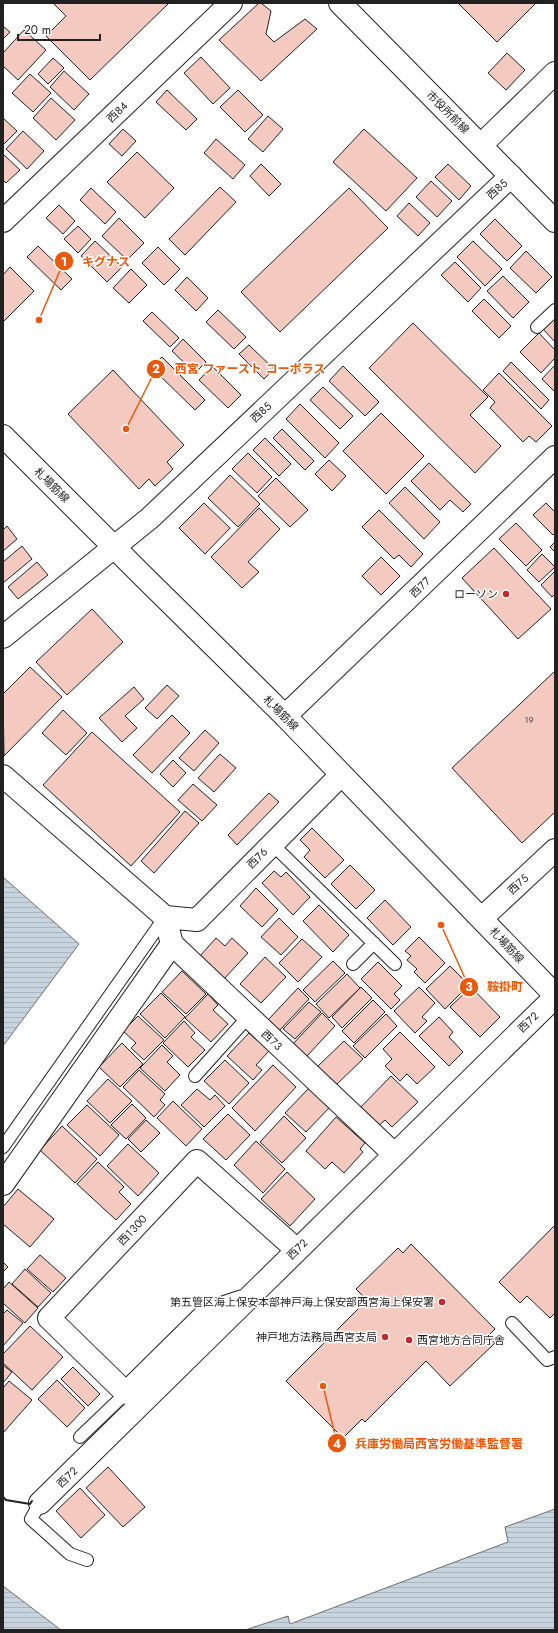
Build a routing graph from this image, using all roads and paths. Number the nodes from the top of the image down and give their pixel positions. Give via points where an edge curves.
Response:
1 (231, 3) edge
2 (340, 3) edge
3 (555, 73) edge
4 (481, 146) junction
5 (511, 176) junction
6 (3, 221) edge
7 (555, 222) edge
8 (555, 310) edge
9 (537, 326) dead end
10 (3, 436) edge
11 (555, 457) edge
12 (114, 547) junction
13 (3, 637) edge
14 (285, 716) junction
15 (341, 775) junction
16 (3, 776) edge
17 (272, 844) junction
18 (555, 850) edge
19 (165, 917) junction
20 (482, 918) junction
21 (374, 943) junction
22 (172, 944) junction
23 (353, 964) dead end
24 (395, 964) dead end
25 (555, 996) edge
26 (248, 1017) junction
27 (195, 1076) dead end
28 (3, 1147) edge
29 (394, 1154) junction
30 (3, 1184) edge
31 (297, 1250) junction
32 (247, 1299) junction
33 (512, 1323) dead end
34 (555, 1357) edge
35 (126, 1394) junction
36 (80, 1437) dead end
37 (40, 1503) joint
38 (87, 1560) dead end

1 - 6 street, 西８４
2 - 4 street, 市役所前線
3 - 4 street
4 - 5 street, 市役所前線
5 - 7 street, 市役所前線
5 - 12 street, 西８５ via 150,518
8 - 9 lane
10 - 12 street, 札場筋線
11 - 14 street, 西７７
12 - 13 street, 西８５
12 - 14 street, 札場筋線
14 - 15 street, 札場筋線
15 - 17 street, 西７６
15 - 20 street, 札場筋線
16 - 19 street
17 - 19 street, 西７６ via 197,920
17 - 21 lane
18 - 20 street, 西７５
19 - 22 street
19 - 28 lane
20 - 25 street, 札場筋線
21 - 23 lane
21 - 24 lane
22 - 26 street, 西７３
22 - 30 street
25 - 29 street, 西７２
26 - 27 lane
26 - 29 street, 西７３
29 - 31 street, 西７２
31 - 32 street, 西７２
31 - 35 street, 西１３００ via 197,1161 49,1318
32 - 35 street via 207,1313
32 - 37 street, 西７２
33 - 34 lane via 547,1360
35 - 36 lane
37 - 38 lane via 31,1519 70,1554

